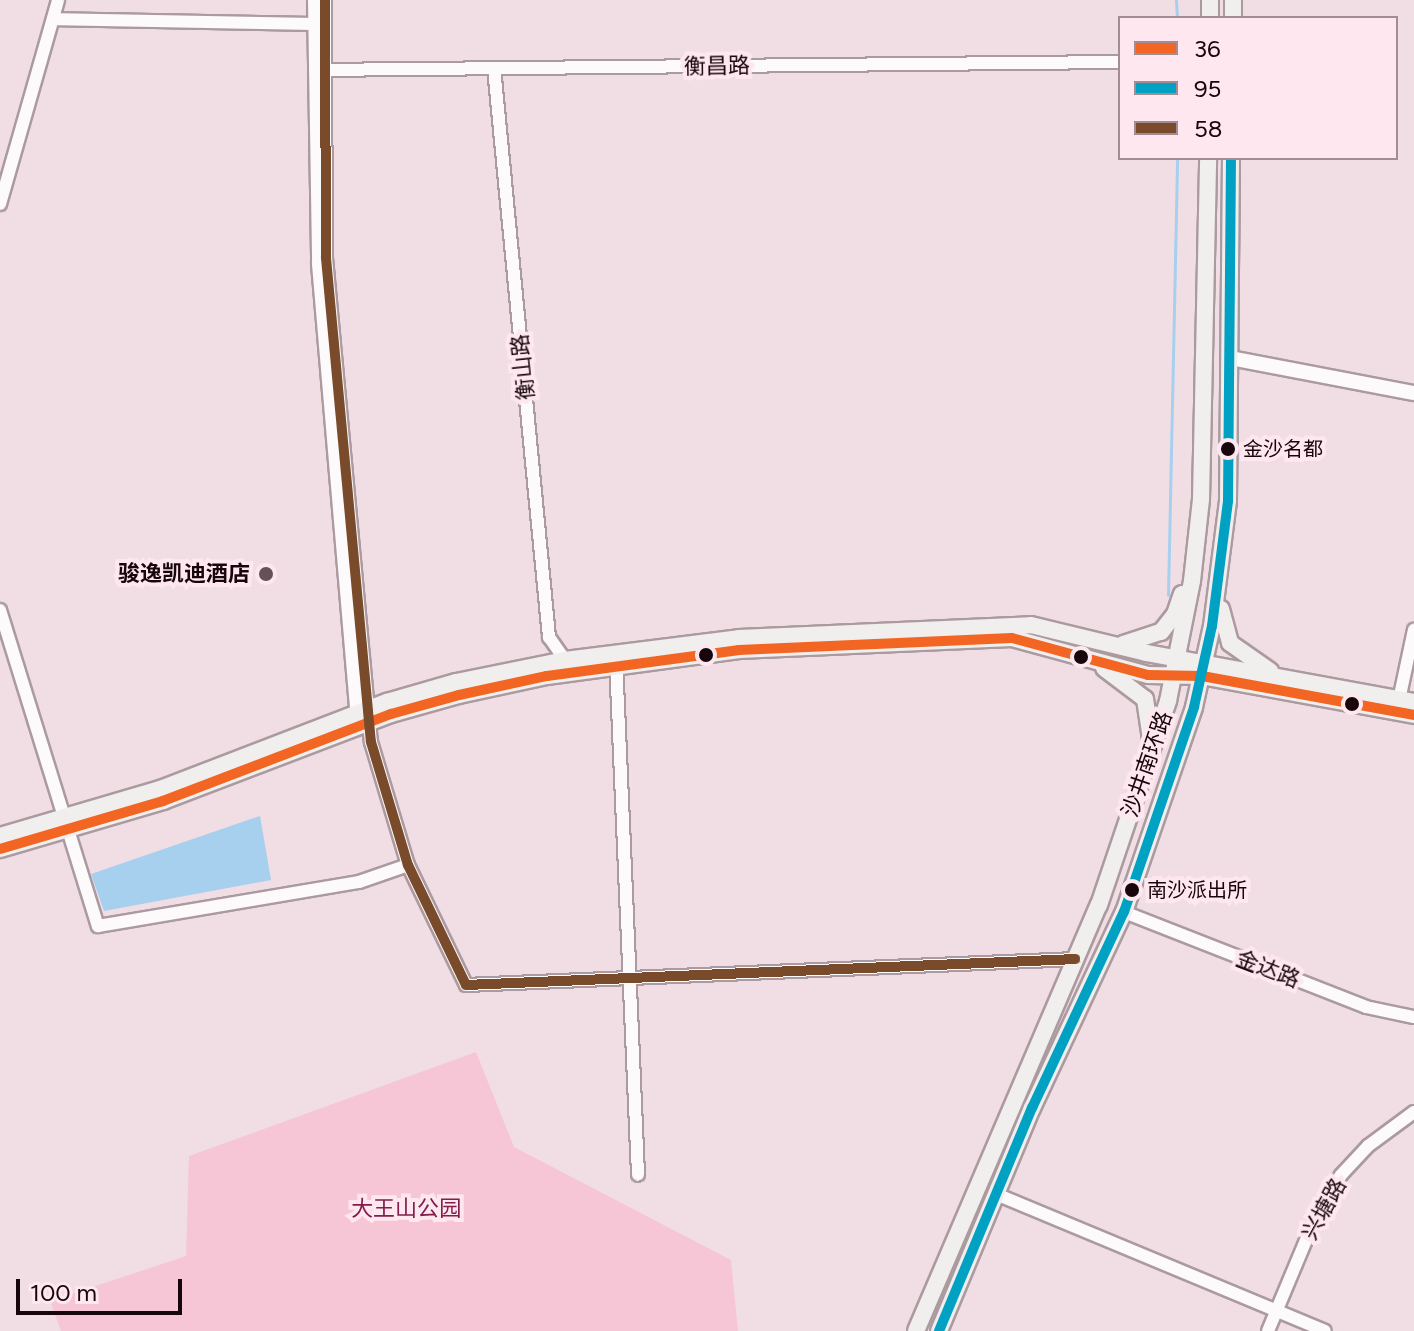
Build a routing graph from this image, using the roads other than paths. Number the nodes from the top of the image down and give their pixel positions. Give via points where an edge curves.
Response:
1 (58, 0) edge
2 (314, 0) edge
3 (325, 0) edge
4 (53, 19) junction
5 (320, 24) junction
6 (1118, 62) edge
7 (494, 68) junction
8 (320, 70) junction
9 (1208, 160) edge
10 (1231, 160) edge
11 (0, 204) edge
12 (1230, 358) junction
13 (1414, 393) edge
14 (1197, 543) junction
15 (1219, 584) junction
16 (0, 610) edge
17 (1414, 630) edge
18 (1117, 645) junction
19 (1082, 655) junction
20 (616, 659) junction
21 (565, 660) junction
22 (1176, 667) junction
23 (1203, 670) junction
24 (1282, 678) junction
25 (1403, 704) edge
26 (1414, 715) edge
27 (365, 718) junction
28 (1151, 753) junction
29 (67, 824) junction
30 (0, 836) edge
31 (0, 849) edge
32 (408, 865) junction
33 (1124, 912) junction
34 (1075, 959) junction
35 (630, 978) junction
36 (1414, 1017) edge
37 (1414, 1112) edge
38 (638, 1175) dead end
39 (996, 1194) junction
40 (1277, 1311) junction
41 (916, 1331) edge
42 (939, 1331) edge
43 (1268, 1331) edge
44 (1325, 1331) edge

1 - 4 street
2 - 5 street
3 - 5 street
4 - 5 street
4 - 11 street
5 - 8 street
6 - 7 street, 衡昌路
7 - 8 street, 衡昌路
7 - 21 street, 衡山路 via 549,637
8 - 27 street via 326,258
9 - 14 main road, 沙井南环路 via 1204,458
10 - 12 main road, 沙井南环路
12 - 13 street
12 - 15 main road, 沙井南环路 via 1229,473
14 - 18 main road via 1172,621 1154,636
14 - 22 main road, 沙井南环路
15 - 23 main road, 沙井南环路
15 - 24 main road via 1222,622 1230,643
16 - 29 street
17 - 25 street
18 - 20 main road via 1050,627 1011,625 739,638
18 - 22 main road
19 - 20 main road via 1012,638
19 - 22 main road via 1148,675
19 - 28 main road via 1140,692 1150,713
20 - 21 main road
20 - 27 main road
20 - 35 street
21 - 27 main road via 456,682
22 - 23 main road
22 - 28 main road, 沙井南环路
23 - 24 main road
23 - 25 main road
23 - 33 main road, 沙井南环路
24 - 25 main road
25 - 26 main road
27 - 29 main road
27 - 32 street
28 - 34 main road, 沙井南环路
29 - 30 main road
29 - 31 main road
29 - 32 street via 98,926 359,882
32 - 35 street via 466,985
33 - 36 street, 金达路 via 1366,1007
33 - 39 main road, 沙井南环路
34 - 35 street
34 - 41 main road, 沙井南环路
35 - 38 street
37 - 40 street, 兴塘路 via 1368,1146 1341,1175 1319,1209
39 - 40 street
39 - 42 main road, 沙井南环路
40 - 43 street, 兴塘路
40 - 44 street

